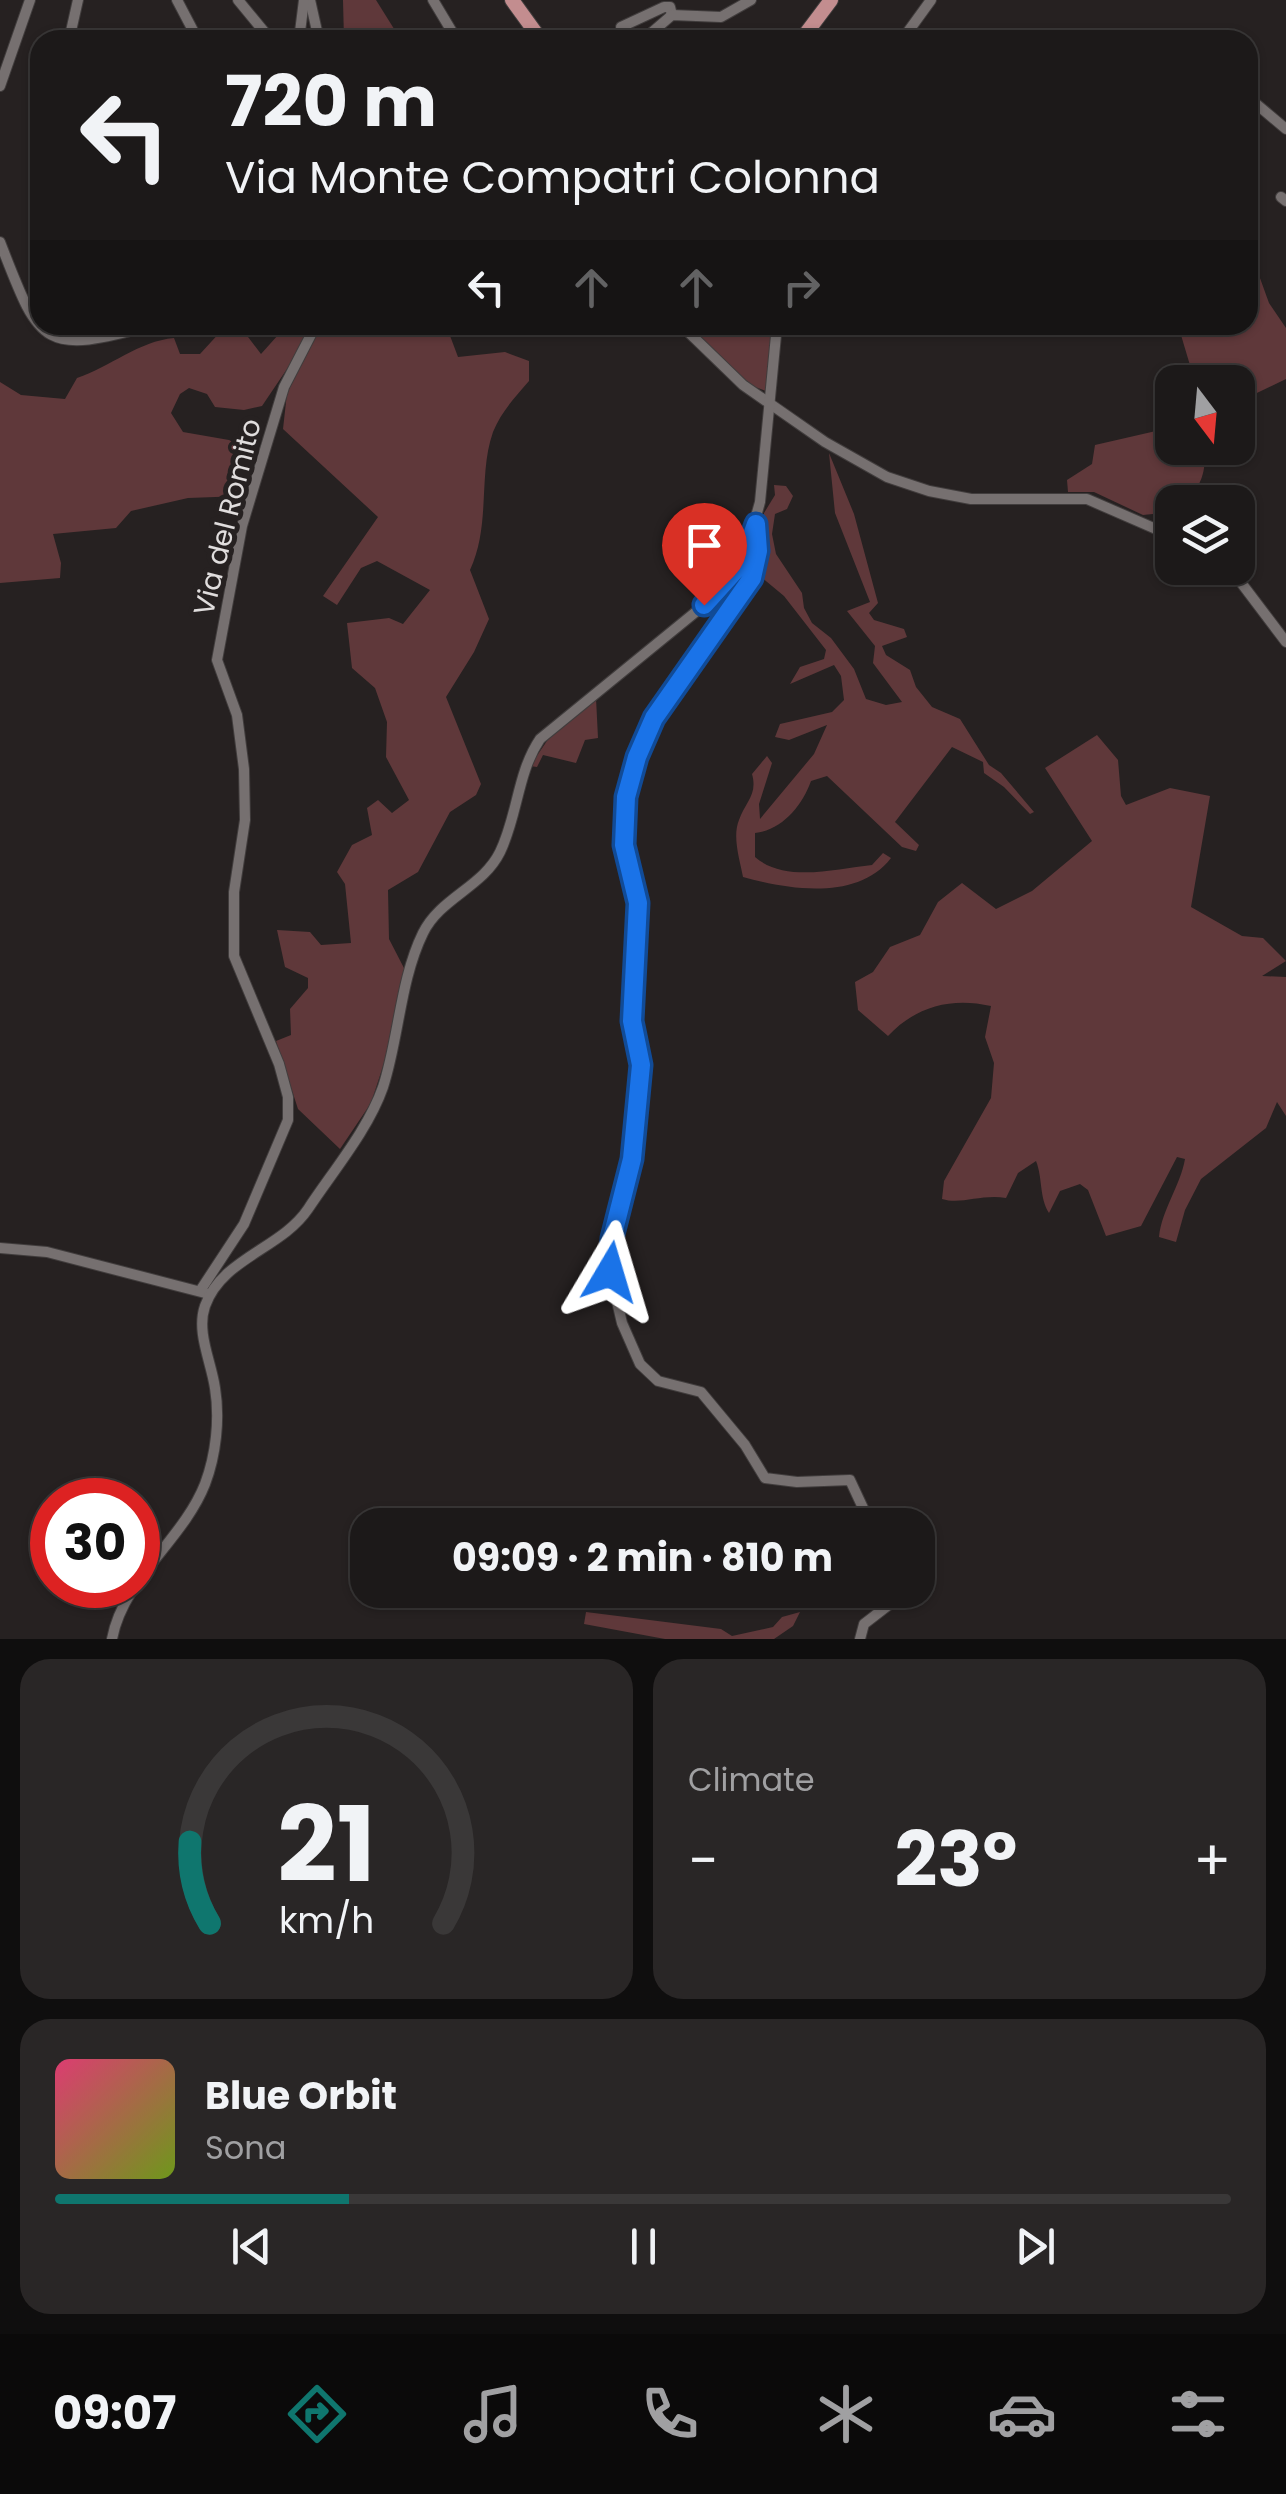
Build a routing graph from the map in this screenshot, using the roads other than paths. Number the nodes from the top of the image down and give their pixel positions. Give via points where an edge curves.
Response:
1 (30, 0) edge
2 (78, 0) edge
3 (177, 0) edge
4 (238, 0) edge
5 (307, 0) edge
6 (434, 0) edge
7 (512, 0) edge
8 (751, 0) edge
9 (831, 0) edge
10 (931, 0) edge
11 (672, 15) junction
12 (621, 27) dead end
13 (71, 30) edge
14 (193, 30) edge
15 (267, 30) edge
16 (302, 30) edge
17 (316, 30) edge
18 (451, 30) edge
19 (533, 30) edge
20 (655, 30) edge
21 (808, 30) edge
22 (909, 30) edge
23 (0, 86) edge
24 (1258, 105) edge
25 (1286, 129) edge
26 (0, 242) edge
27 (30, 318) edge
28 (54, 335) edge
29 (114, 335) edge
30 (311, 335) edge
31 (691, 335) edge
32 (776, 335) edge
33 (769, 402) junction
34 (756, 524) junction
35 (1155, 528) edge
36 (1243, 585) edge
37 (1286, 642) edge
38 (0, 1248) edge
39 (205, 1293) junction
40 (863, 1508) edge
41 (885, 1608) edge
42 (112, 1639) edge
43 (860, 1639) edge

1 - 23 street
2 - 13 street
3 - 14 street
4 - 15 street
5 - 16 street
5 - 17 street
6 - 18 street
7 - 19 main road
8 - 11 street via 724,16
9 - 21 main road
10 - 22 street
11 - 12 street via 664,6
11 - 20 street
24 - 25 street
26 - 27 street
28 - 29 street via 72,342
30 - 39 street, Via del Romito via 284,387 242,526 217,660 237,714 244,768 234,956 279,1064 288,1116 246,1218
31 - 33 street
32 - 33 street
33 - 34 street
33 - 35 street via 846,456 906,484 980,500 1087,498
34 - 39 street via 742,563 722,589 537,743 494,862 420,938 384,1084 367,1118 298,1222
34 - 40 street via 752,578 654,718 626,797 624,845 638,903 632,1021 641,1065 610,1278 624,1329 647,1372 701,1392 765,1478 850,1480
36 - 37 street
38 - 39 street via 47,1252
39 - 42 street via 202,1326 217,1410 208,1474 190,1512 128,1599
41 - 43 street via 864,1624

